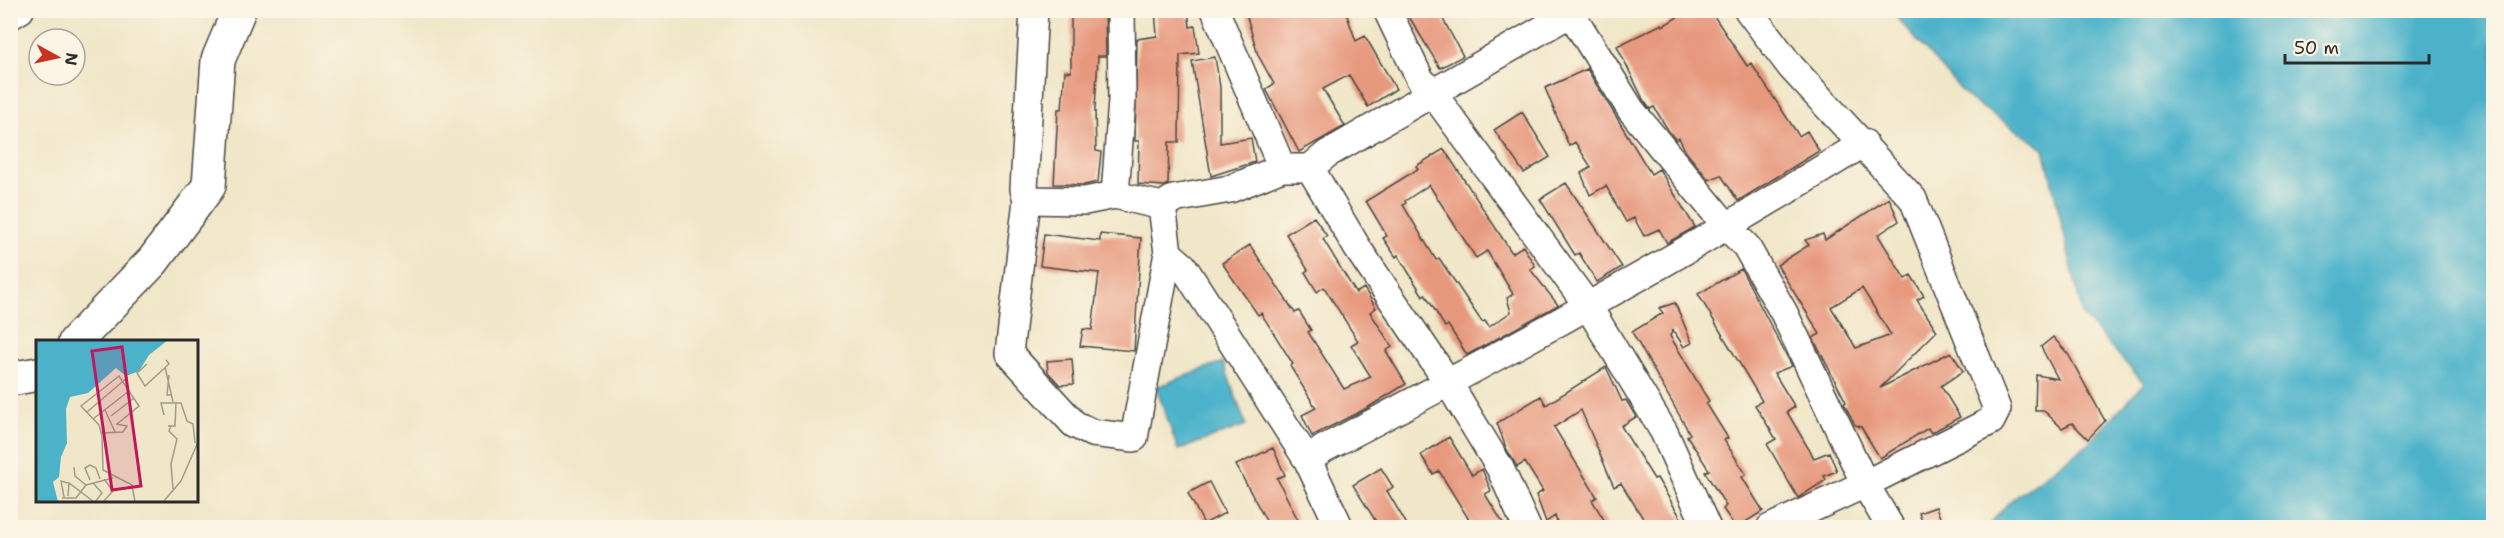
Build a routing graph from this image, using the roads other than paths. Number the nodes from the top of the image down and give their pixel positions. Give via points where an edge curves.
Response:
1 (20, 10) edge
2 (226, 10) edge
3 (238, 10) edge
4 (1034, 10) edge
5 (1121, 10) edge
6 (1215, 10) edge
7 (1388, 10) edge
8 (1748, 10) edge
9 (1572, 12) edge
10 (10, 16) edge
11 (218, 60) junction
12 (1432, 92) junction
13 (1864, 143) junction
14 (1282, 168) junction
15 (1310, 168) junction
16 (1114, 195) junction
17 (1027, 200) junction
18 (1162, 206) junction
19 (1728, 228) junction
20 (1168, 253) junction
21 (1588, 306) junction
22 (77, 340) edge
23 (36, 374) edge
24 (10, 379) edge
25 (1449, 384) junction
26 (1308, 461) junction
27 (1865, 484) junction
28 (1340, 528) edge
29 (1527, 528) edge
30 (1707, 528) edge
31 (1770, 528) edge
32 (1891, 528) edge

1 - 10 street
2 - 11 street
3 - 11 main road
4 - 17 street via 1024,189
5 - 16 street via 1122,100
6 - 14 street
7 - 12 street via 1420,80
8 - 13 street via 1791,67
9 - 12 street
9 - 19 street via 1631,110
11 - 22 main road via 209,186 153,261
12 - 15 street
12 - 21 street
13 - 19 street
13 - 27 street via 1913,199 1997,409 1991,421
14 - 15 street
14 - 18 street via 1230,189 1173,199
15 - 25 street
16 - 17 street via 1085,201
16 - 18 street
17 - 20 street via 1009,353 1074,424 1092,433 1134,438
18 - 20 street
19 - 21 street
19 - 27 street via 1746,246 1784,313
20 - 26 street via 1183,266
21 - 25 street
21 - 30 street via 1664,432
23 - 24 main road
25 - 26 street via 1323,449
25 - 29 street via 1500,468
26 - 28 street
27 - 31 street
27 - 32 street

